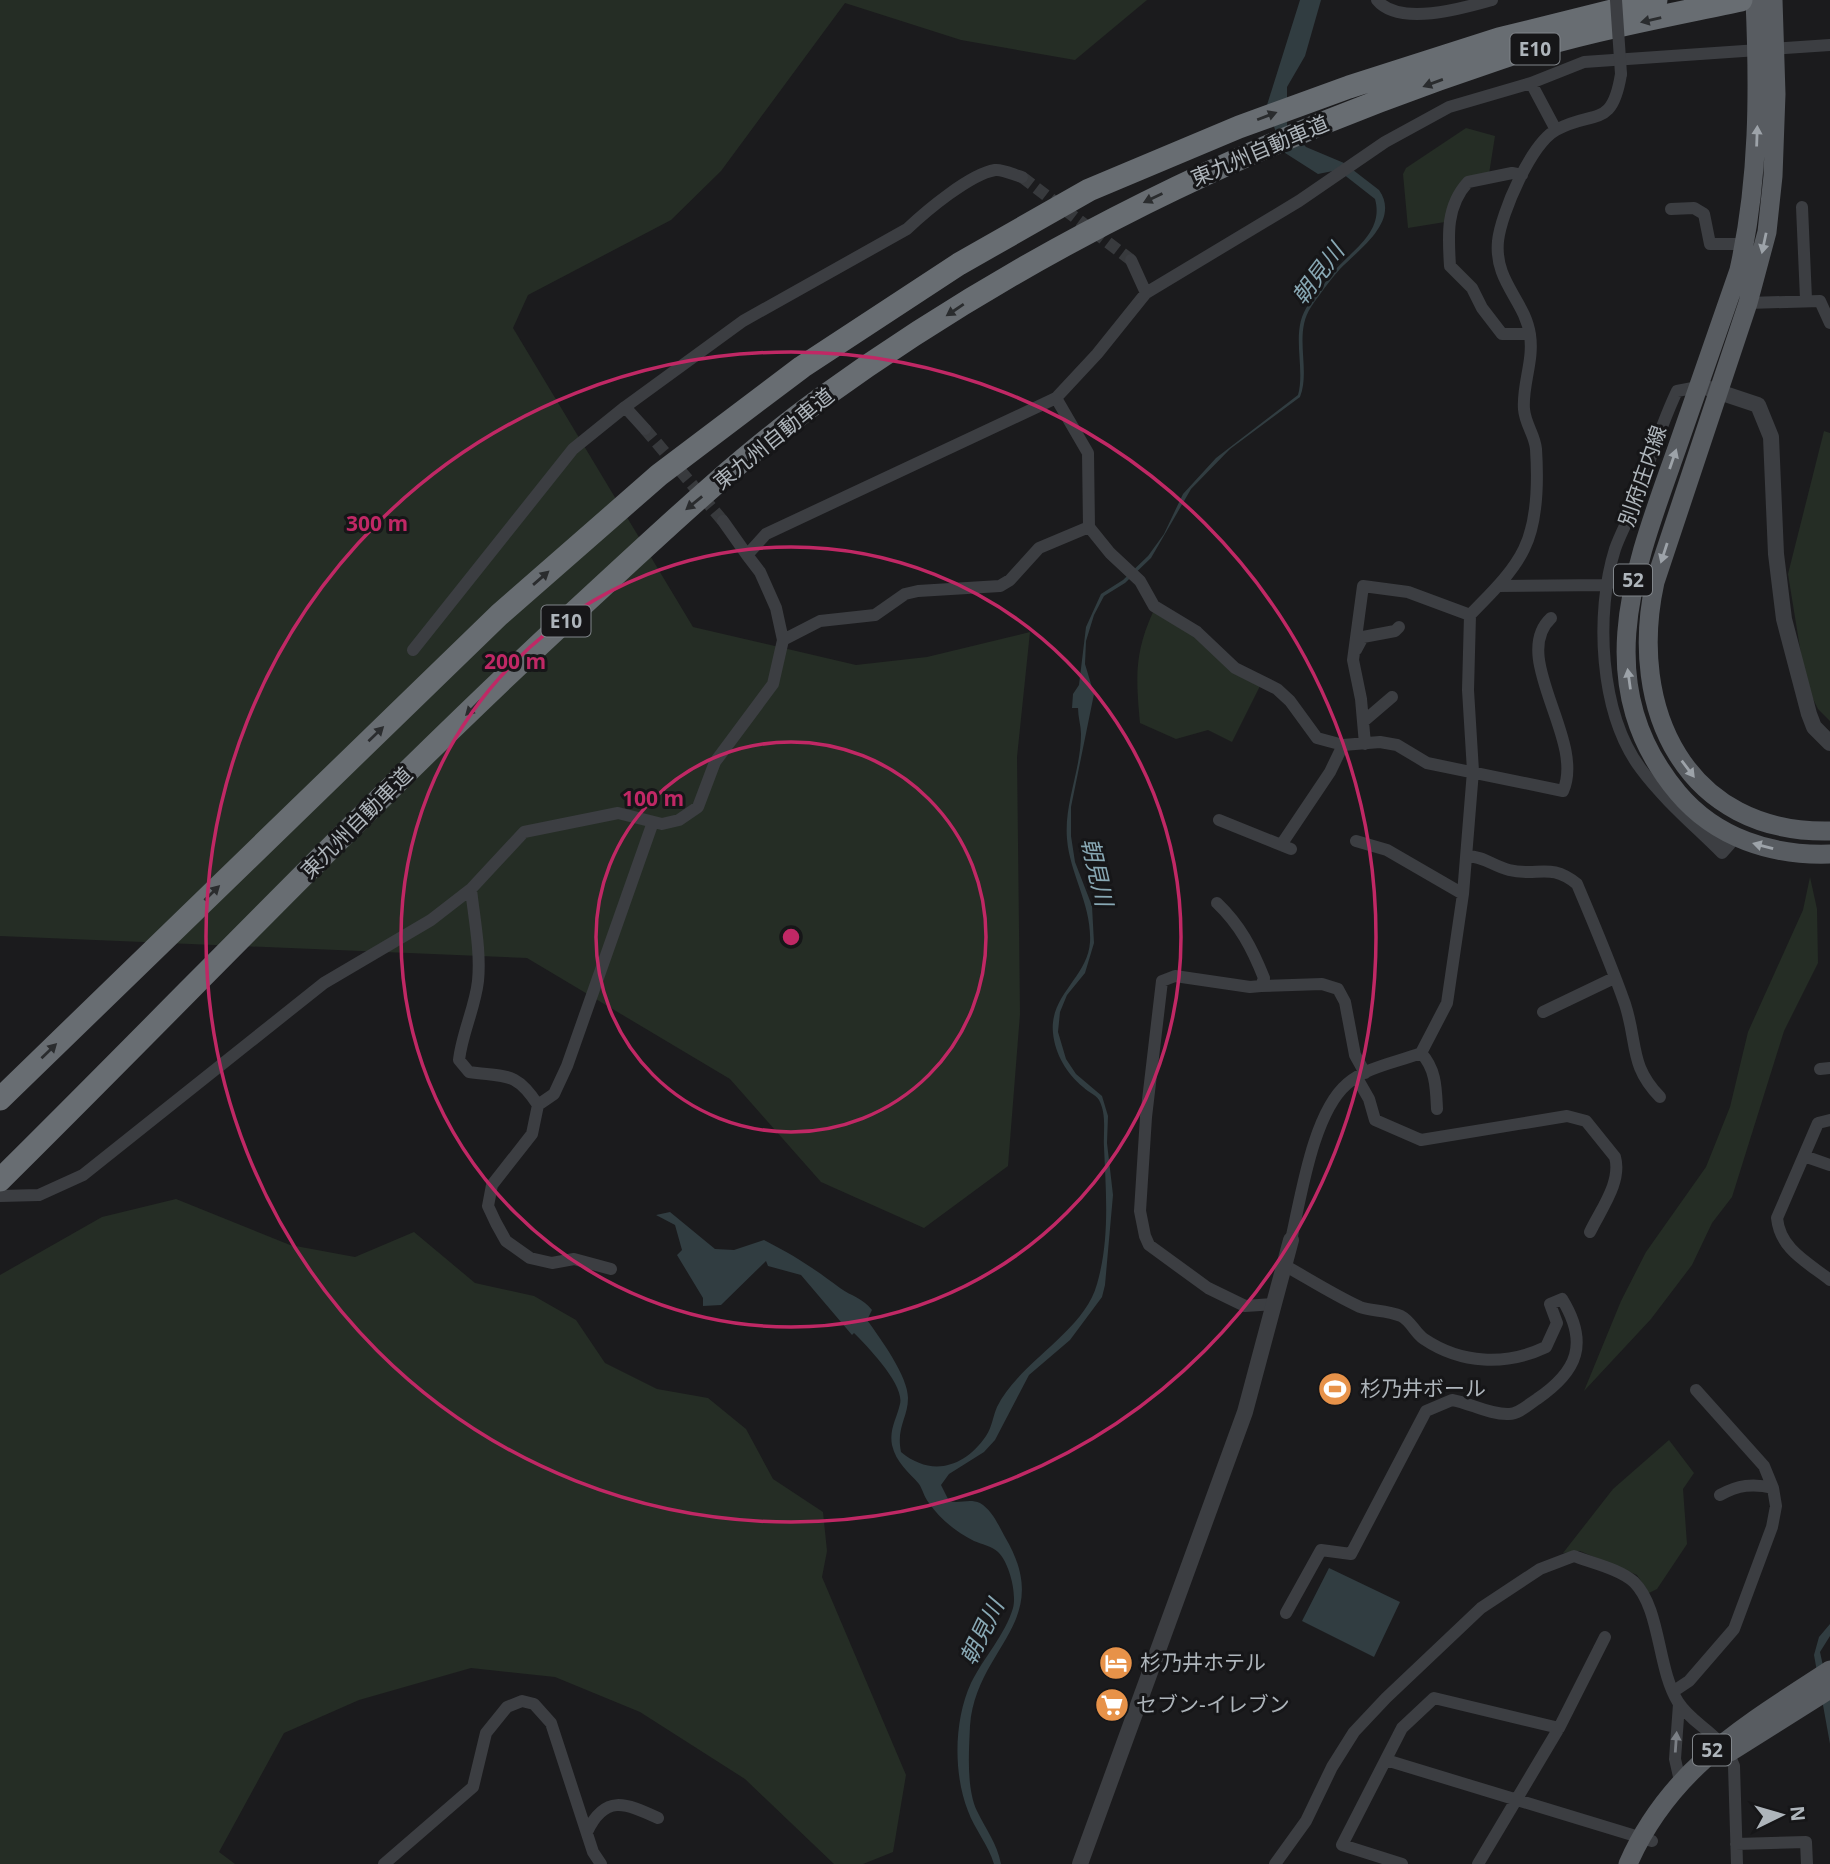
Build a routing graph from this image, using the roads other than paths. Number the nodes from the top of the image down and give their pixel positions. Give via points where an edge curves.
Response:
1 (1377, 0) edge
2 (1492, 0) edge
3 (1616, 0) edge
4 (1656, 0) edge
5 (1741, 0) edge
6 (1755, 0) edge
7 (1773, 0) edge
8 (1830, 45) edge
9 (1766, 49) junction
10 (1531, 83) junction
11 (1556, 130) junction
12 (1522, 175) junction
13 (1022, 177) tunnel mouth
14 (1802, 206) dead end
15 (1671, 209) dead end
16 (1745, 244) junction
17 (1131, 260) tunnel mouth
18 (1146, 293) junction
19 (1807, 299) junction
20 (1748, 303) junction
21 (1830, 323) edge
22 (1530, 334) junction
23 (1698, 387) junction
24 (1719, 390) junction
25 (1056, 398) junction
26 (625, 407) junction
27 (645, 429) tunnel mouth
28 (723, 521) tunnel mouth
29 (1089, 527) junction
30 (747, 555) junction
31 (1608, 585) junction
32 (1498, 586) junction
33 (1471, 615) junction
34 (1550, 618) dead end
35 (1399, 627) dead end
36 (783, 640) junction
37 (413, 650) dead end
38 (1353, 660) junction
39 (1392, 697) dead end
40 (1364, 721) junction
41 (1830, 743) edge
42 (1365, 744) junction
43 (1343, 745) junction
44 (1473, 771) junction
45 (1219, 820) dead end
46 (653, 822) junction
47 (1830, 831) edge
48 (1704, 834) dead end
49 (1356, 841) dead end
50 (1830, 853) edge
51 (1467, 856) junction
52 (471, 889) junction
53 (1464, 894) junction
54 (1217, 903) dead end
55 (1614, 978) junction
56 (1261, 986) junction
57 (1543, 1012) dead end
58 (1421, 1053) junction
59 (1361, 1075) junction
60 (1660, 1097) dead end
61 (0, 1098) edge
62 (538, 1105) junction
63 (1437, 1109) dead end
64 (1830, 1120) edge
65 (1804, 1156) junction
66 (1830, 1165) edge
67 (0, 1180) edge
68 (0, 1196) edge
69 (1590, 1231) dead end
70 (1291, 1240) joint
71 (1284, 1265) junction
72 (611, 1269) dead end
73 (1830, 1280) edge
74 (1274, 1304) junction
75 (1696, 1390) dead end
76 (1773, 1488) junction
77 (1720, 1494) dead end
78 (1286, 1613) dead end
79 (1605, 1637) dead end
80 (1830, 1670) edge
81 (1830, 1689) edge
82 (1674, 1691) junction
83 (1679, 1704) junction
84 (1559, 1728) junction
85 (1725, 1747) junction
86 (1386, 1760) junction
87 (1680, 1781) junction
88 (1518, 1798) junction
89 (658, 1818) dead end
90 (587, 1832) junction
91 (1647, 1838) junction
92 (1736, 1844) junction
93 (384, 1864) edge
94 (601, 1864) edge
95 (1080, 1864) edge
96 (1275, 1864) edge
97 (1402, 1864) edge
98 (1478, 1864) edge
99 (1628, 1864) edge
100 (1641, 1864) edge
101 (1737, 1864) edge
102 (1807, 1864) edge

1 - 2 street via 1398,10 1433,14
3 - 11 street, bridge via 1618,97 1610,110
61 -> 4 highway, 東九州自動車道 / E10 via 499,615 659,475 802,367 959,264 1089,190 1349,87 1499,39
5 -> 67 highway, 東九州自動車道 / E10 via 1503,57 1214,169 1098,225 981,291 817,402 683,512 496,685
6 - 9 main road, 別府庄内線 / 52
7 - 9 main road, 別府庄内線 / 52
8 - 9 street
9 - 10 street via 1584,62
16 -> 9 main road, 別府庄内線 / 52
9 -> 20 main road, 別府庄内線 / 52 via 1776,94 1771,202
10 - 11 street
10 - 18 street via 1450,107 1385,142 1329,183
11 - 12 street
12 - 22 street via 1502,224 1498,262
12 - 22 street via 1468,182 1455,200 1448,244 1450,266 1472,288 1502,334
13 - 26 street via 998,170 982,175 906,229 783,295
14 - 19 street
15 - 16 street via 1694,208 1703,214 1710,244
16 - 23 main road, 別府庄内線 / 52
17 - 18 street
18 - 25 street
19 - 20 street
19 - 21 street via 1820,301
20 - 24 main road, 別府庄内線 / 52
22 - 32 street via 1531,369 1524,405 1536,446 1533,518 1524,548
23 - 24 street
23 - 31 street via 1677,391 1657,432 1615,550
50 -> 23 main road, 別府庄内線 / 52 via 1796,853 1749,843 1705,819 1662,771 1635,712 1626,657 1629,601 1642,548
24 - 41 street via 1758,405 1771,437 1784,619 1809,714 1814,727
24 -> 47 main road, 別府庄内線 / 52 via 1650,606 1647,656 1656,707 1688,770 1717,799 1734,811 1775,826
25 - 29 street via 1088,453
25 - 30 street via 766,534
26 - 27 street
26 - 37 street via 573,449
28 - 30 street
29 - 36 street via 1039,548 1000,586 905,594 875,615 820,621
29 - 43 street via 1140,581 1154,606 1197,632 1235,668 1276,689 1317,738
30 - 36 street via 776,608
31 - 32 street
31 - 48 street via 1603,655 1624,737 1640,768
32 - 33 street
33 - 38 street via 1408,592 1363,586
33 - 44 street via 1468,690
34 - 44 street via 1538,637 1540,664 1568,755 1568,781 1563,791
35 - 38 street via 1387,634 1363,637
36 - 46 street via 773,684 715,762 698,807 679,820
38 - 40 street
39 - 40 street
40 - 42 street
42 - 43 street
42 - 44 street via 1397,745 1427,763
43 - 45 street via 1286,847
44 - 51 street
46 - 52 street via 618,813 524,832
46 - 62 street via 567,1066 554,1094
49 - 53 street via 1387,850
51 - 53 street
51 - 55 street via 1479,856 1514,871 1549,869 1577,884
52 - 62 street via 478,980 459,1060 469,1072 503,1075 525,1085
52 - 68 street via 431,920 324,983 83,1175 39,1195
53 - 58 street via 1447,1003
54 - 56 street via 1248,940 1264,978
55 - 57 street
55 - 60 street via 1634,1037 1638,1070
56 - 59 street via 1322,984 1338,989
56 - 74 street via 1175,976 1162,981 1140,1211 1149,1245 1208,1289 1245,1306
58 - 59 street
58 - 63 street via 1435,1079
59 - 69 street via 1375,1120 1420,1140 1567,1116 1586,1121 1617,1164 1613,1184
59 - 70 street via 1332,1099
62 - 72 street via 532,1134 492,1185 488,1206 492,1215 506,1241 530,1258 551,1263 574,1259
64 - 65 street via 1818,1123
65 - 66 street
65 - 73 street via 1777,1219 1778,1233 1785,1245
70 - 71 street
71 - 74 street
71 - 78 street via 1361,1307 1405,1318 1421,1338 1454,1356 1503,1361 1546,1347 1556,1323 1550,1304 1562,1299 1577,1340 1576,1358 1562,1381 1516,1413 1498,1413 1451,1400 1426,1411 1351,1554 1321,1550
74 - 95 street via 1235,1440
75 - 76 street via 1764,1465
76 - 77 street via 1755,1484
76 - 82 street via 1772,1527 1734,1629 1689,1681
79 - 84 street
80 - 85 main road, 52
81 - 85 main road, 52
82 - 83 street
82 - 96 street via 1646,1597 1632,1580 1574,1556 1540,1569 1482,1608 1354,1732 1306,1821
83 - 85 street
87 -> 83 street via 1675,1759
84 - 86 street via 1434,1698 1402,1728
84 - 88 street
85 - 87 main road, 52
85 - 91 main road, 52
85 - 92 street via 1734,1766
86 - 88 street
86 - 97 street via 1342,1845
87 - 91 main road, 52
88 - 91 street
88 - 98 street
89 - 90 street via 624,1805 607,1807 596,1813
90 - 93 street via 551,1723 534,1704 522,1701 507,1707 486,1732 473,1787
90 - 94 street
91 - 99 main road, 52
91 - 100 main road, 52
92 - 101 street
92 - 102 street via 1806,1842

